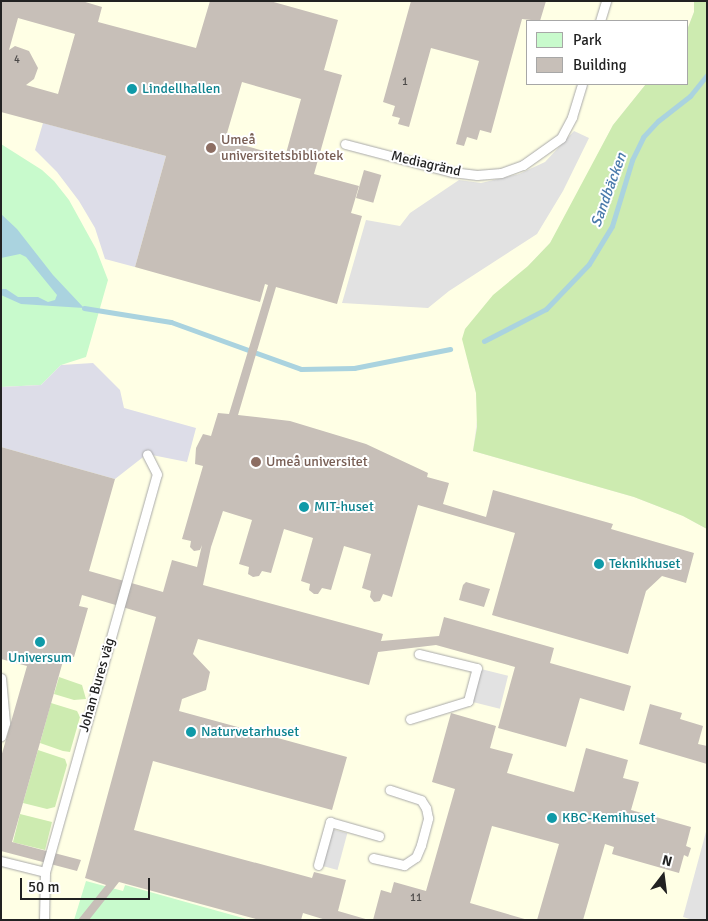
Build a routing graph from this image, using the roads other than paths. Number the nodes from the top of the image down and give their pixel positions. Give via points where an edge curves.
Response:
1 (606, 1) edge
2 (600, 20) edge
3 (582, 85) edge
4 (344, 144) dead end
5 (147, 454) dead end
6 (419, 654) dead end
7 (1, 678) edge
8 (410, 719) dead end
9 (1, 736) edge
10 (390, 790) dead end
11 (379, 836) dead end
12 (373, 858) dead end
13 (1, 861) edge
14 (318, 865) dead end
15 (45, 872) junction
16 (44, 920) edge

1 - 2 lane
3 - 4 lane, Mediagränd via 572,117 561,138 523,165 501,173 452,172
5 - 15 lane, Johan Bures väg via 157,474
6 - 8 lane via 477,668 468,701
7 - 9 lane via 5,722
10 - 12 lane via 420,800 428,818 416,857 404,865
11 - 14 lane via 330,822
13 - 15 lane
15 - 16 lane, Johan Bures väg

